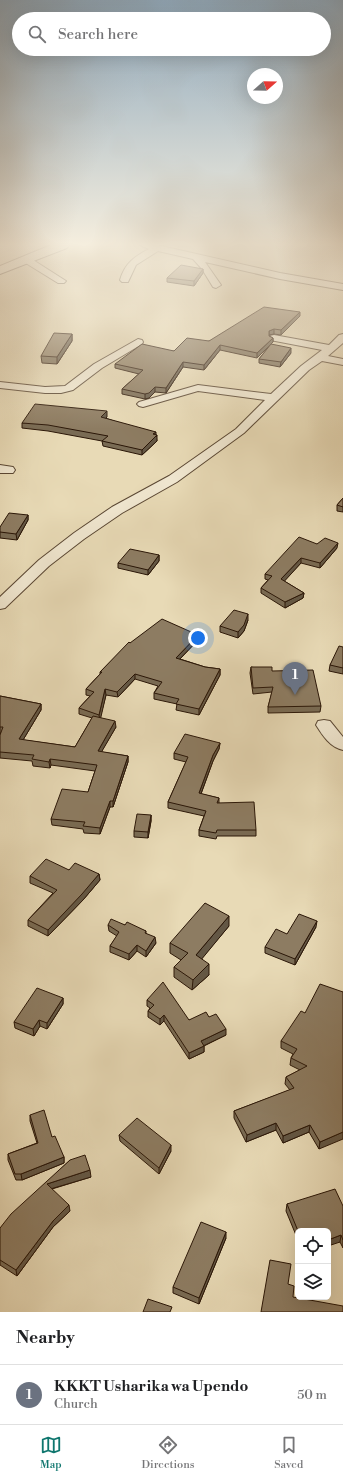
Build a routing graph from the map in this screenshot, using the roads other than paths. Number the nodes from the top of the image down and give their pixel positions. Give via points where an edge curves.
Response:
1 (343, 337) edge
2 (274, 338) edge
3 (138, 342) dead end
4 (331, 349) junction
5 (320, 357) junction
6 (343, 362) edge
7 (0, 385) edge
8 (273, 398) junction
9 (143, 404) dead end
10 (0, 605) edge
11 (324, 725) dead end
12 (343, 745) edge

1 - 4 street
2 - 4 street
3 - 7 street via 98,366 69,388 45,390
4 - 5 street
5 - 6 street
5 - 8 street
8 - 9 street via 198,388
8 - 10 street via 240,431 205,457 173,479 116,510 44,562
11 - 12 street via 334,739

